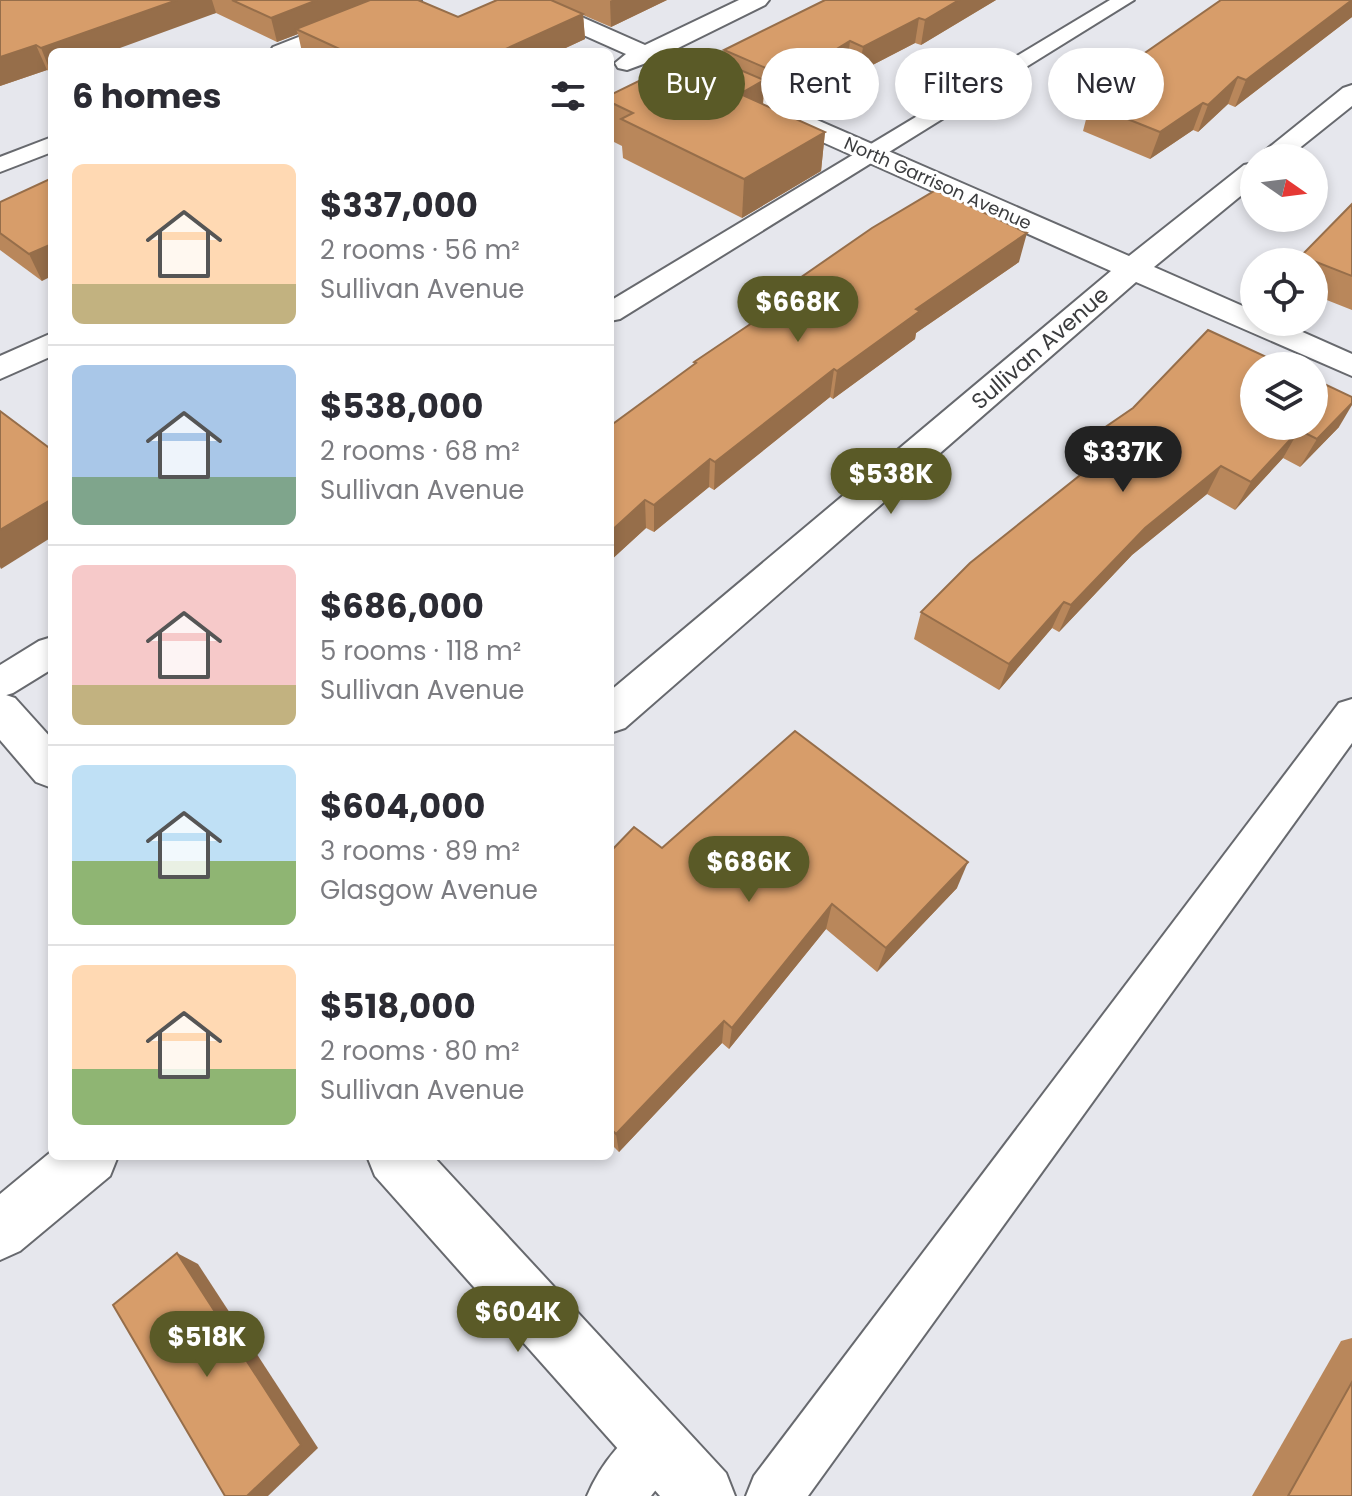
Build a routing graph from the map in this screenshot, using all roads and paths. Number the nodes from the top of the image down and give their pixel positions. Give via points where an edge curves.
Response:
1 (411, 0) edge
2 (524, 0) edge
3 (757, 0) edge
4 (1124, 0) edge
5 (291, 48) edge
6 (657, 48) edge
7 (638, 51) edge
8 (638, 57) edge
9 (614, 69) edge
10 (1352, 93) edge
11 (745, 98) edge
12 (1288, 144) edge
13 (48, 146) edge
14 (872, 154) junction
15 (0, 165) edge
16 (1240, 182) edge
17 (1132, 269) junction
18 (614, 311) edge
19 (48, 345) edge
20 (1352, 366) edge
21 (0, 369) edge
22 (48, 655) edge
23 (1, 706) edge
24 (614, 713) edge
25 (1352, 714) edge
26 (48, 764) edge
27 (85, 1160) edge
28 (399, 1160) edge
29 (0, 1231) edge
30 (657, 1445) junction
31 (615, 1496) edge
32 (703, 1496) edge
33 (774, 1496) edge

1 - 5 lane
2 - 7 street, North Garrison Avenue
3 - 6 street
4 - 14 lane
8 - 9 street
10 - 12 street
11 - 14 street, North Garrison Avenue
13 - 15 lane
14 - 17 street, North Garrison Avenue
14 - 18 lane
16 - 17 street, Sullivan Avenue
17 - 20 street, North Garrison Avenue
17 - 24 street, Sullivan Avenue
19 - 21 street
22 - 23 lane
23 - 26 street
25 - 33 lane
27 - 29 street
28 - 30 street
30 - 31 lane
30 - 32 street

